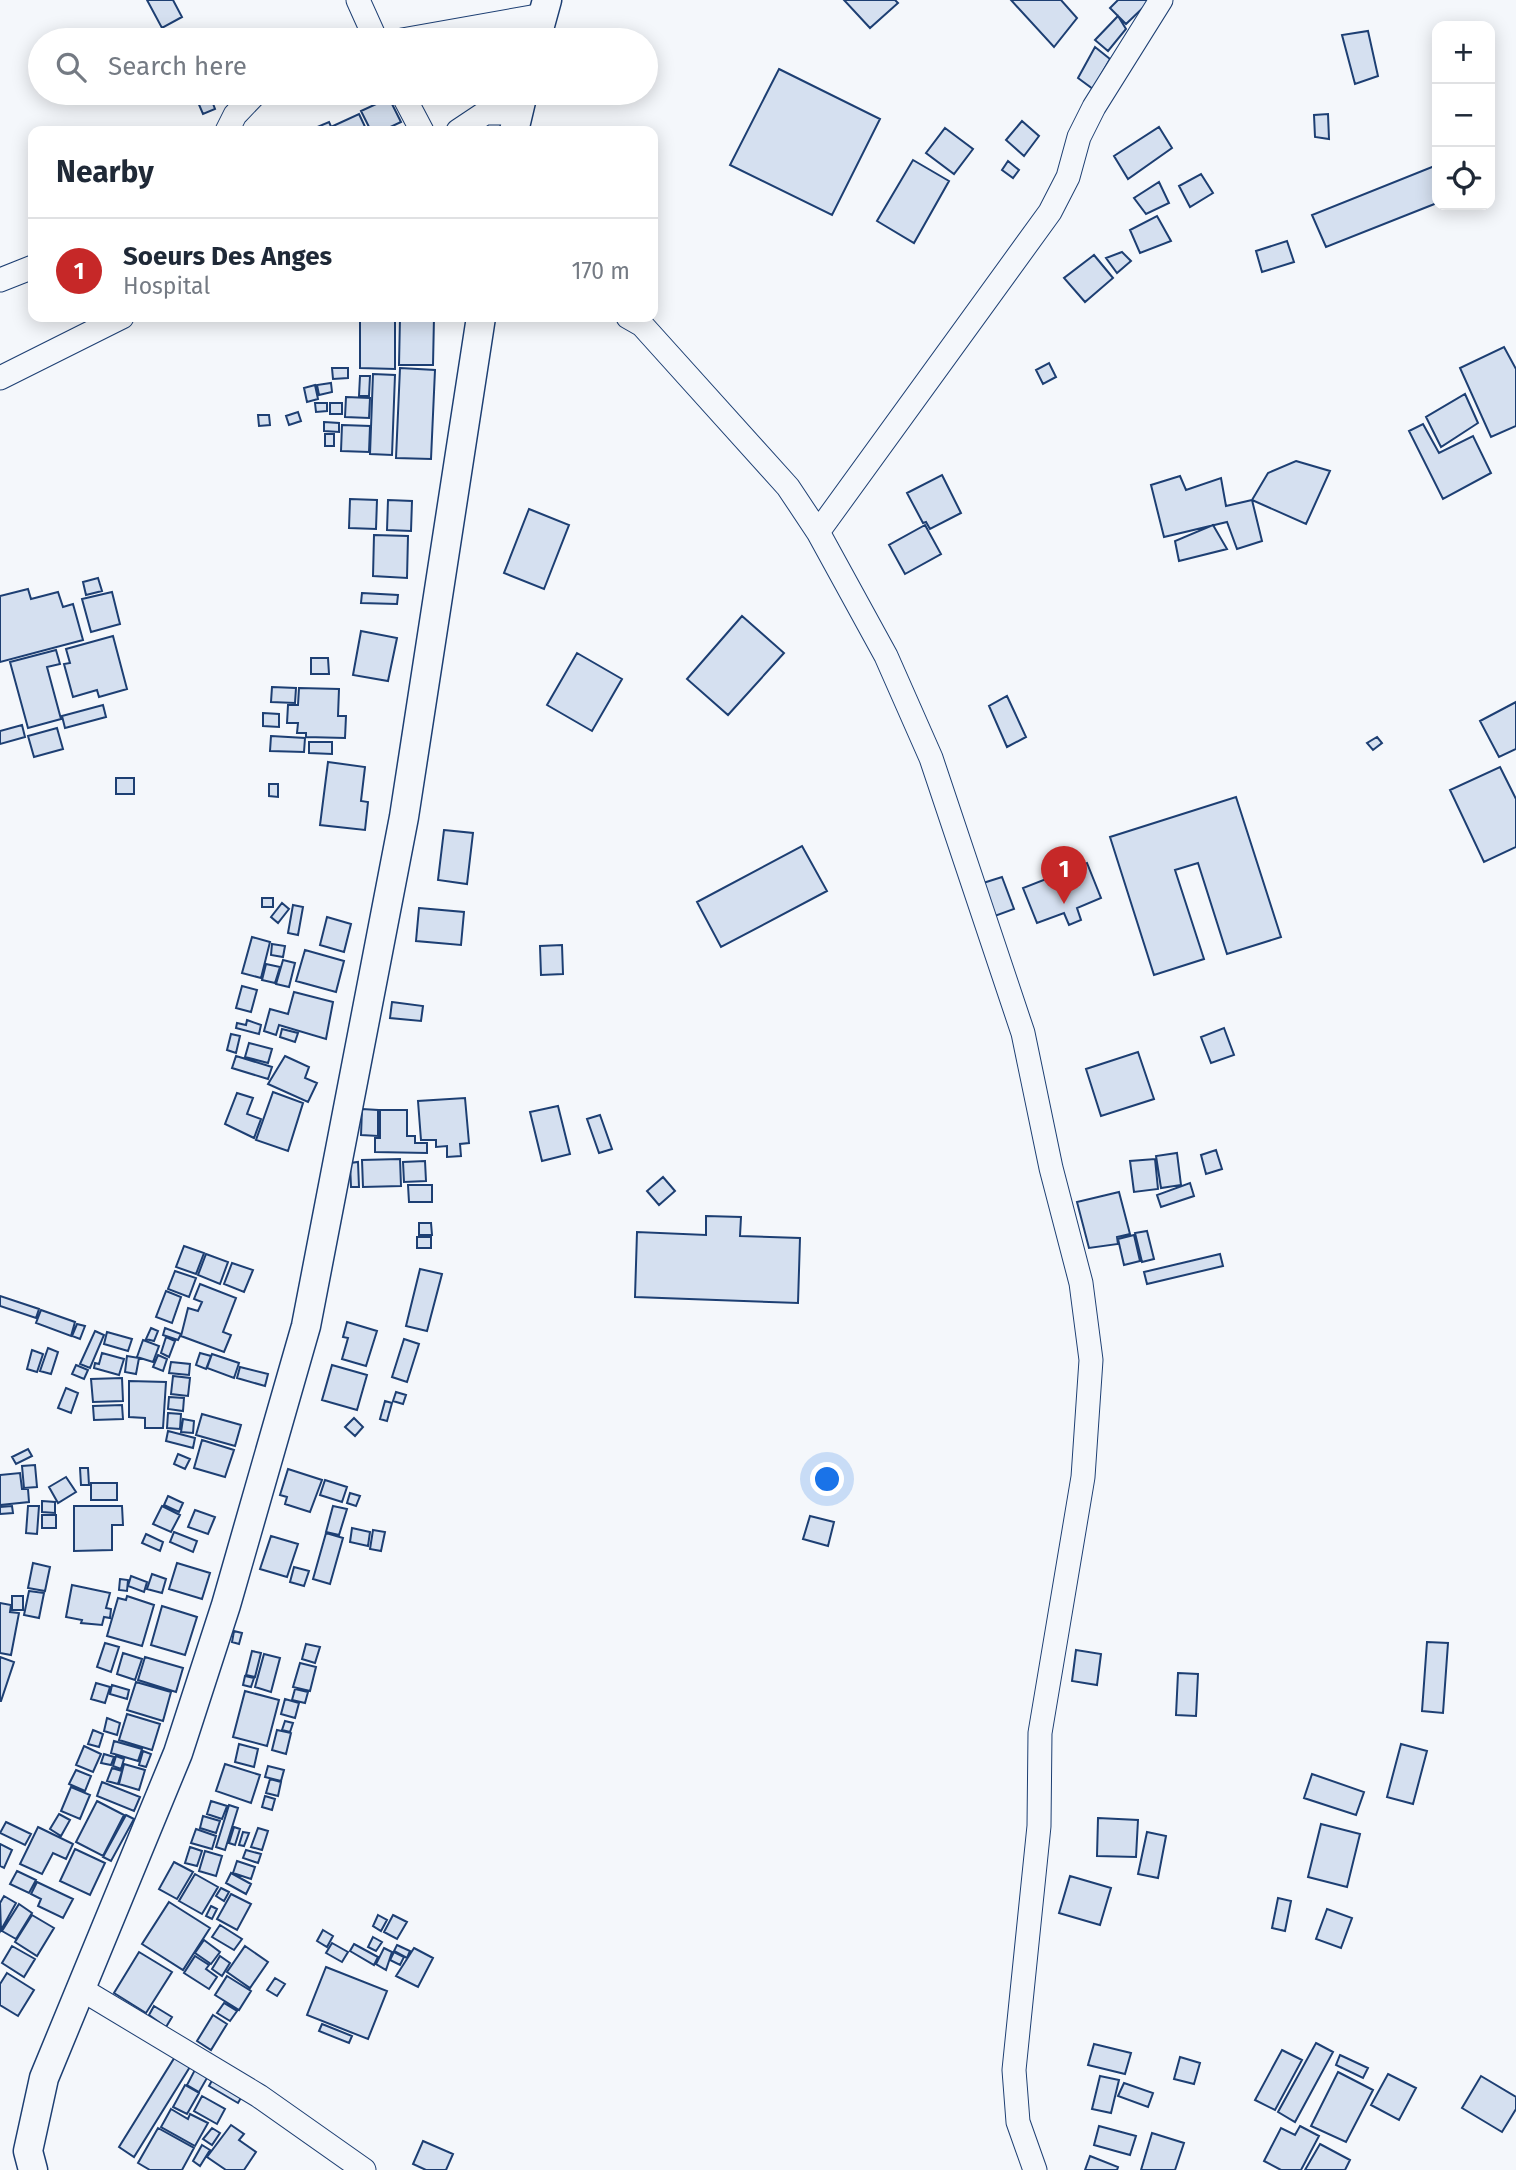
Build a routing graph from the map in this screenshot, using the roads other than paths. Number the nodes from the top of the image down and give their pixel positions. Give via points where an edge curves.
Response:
1 (358, 0) edge
2 (1161, 0) edge
3 (542, 18) edge
4 (371, 28) edge
5 (478, 28) edge
6 (245, 105) edge
7 (408, 105) edge
8 (518, 112) edge
9 (230, 126) edge
10 (419, 126) edge
11 (466, 126) edge
12 (28, 269) edge
13 (0, 280) edge
14 (112, 322) edge
15 (480, 322) edge
16 (636, 322) edge
17 (0, 379) edge
18 (818, 533) junction
19 (81, 1989) junction
20 (33, 2170) edge
21 (363, 2170) edge
22 (1035, 2170) edge

1 - 4 street
2 - 18 street via 1094,107 1079,137 1068,177 1049,212
3 - 5 street
6 - 9 street
7 - 10 street
8 - 11 street via 485,113
12 - 13 street
14 - 17 street
15 - 19 street via 404,817 306,1326 178,1754
16 - 18 street via 789,487
18 - 22 street via 886,656 931,758 1023,1033 1081,1283 1091,1360 1083,1477 1040,1733 1039,1826 1014,2070 1018,2122
19 - 20 street via 44,2078 28,2151
19 - 21 street via 258,2096

